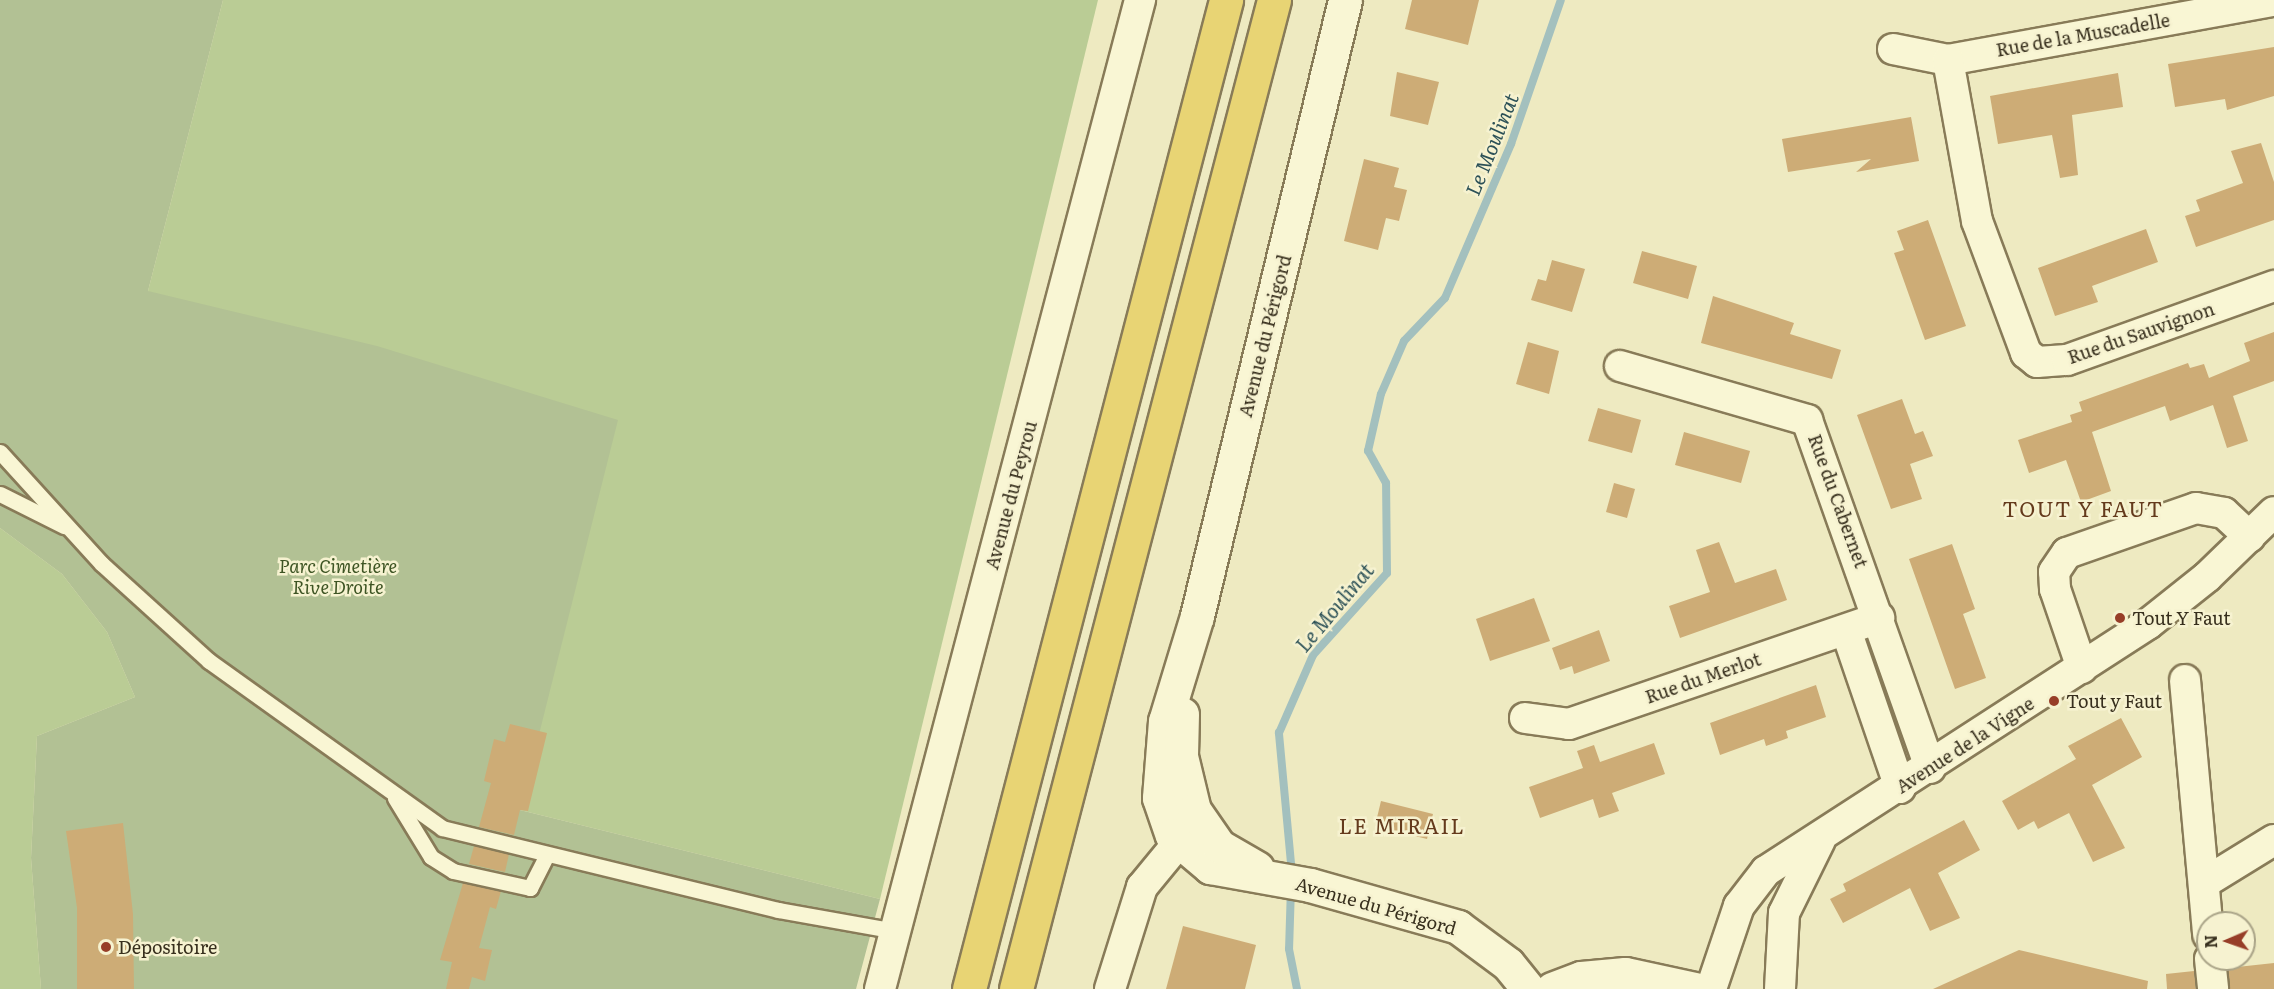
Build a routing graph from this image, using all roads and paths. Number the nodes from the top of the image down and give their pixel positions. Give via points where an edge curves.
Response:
1 (1140, 0) edge
2 (1226, 0) edge
3 (1274, 0) edge
4 (1345, 0) edge
5 (2274, 1) edge
6 (1893, 49) dead end
7 (1948, 60) junction
8 (2274, 286) edge
9 (1620, 366) dead end
10 (0, 452) edge
11 (0, 494) edge
12 (2274, 512) edge
13 (74, 531) junction
14 (2250, 537) junction
15 (1879, 618) junction
16 (1846, 630) junction
17 (2082, 668) junction
18 (1183, 672) junction
19 (2185, 680) dead end
20 (1525, 718) dead end
21 (1930, 768) junction
22 (1900, 788) junction
23 (390, 790) junction
24 (1191, 803) junction
25 (1820, 840) junction
26 (2274, 840) edge
27 (1179, 842) junction
28 (546, 856) junction
29 (1238, 858) junction
30 (1274, 877) junction
31 (2204, 883) junction
32 (2206, 911) edge
33 (896, 931) junction
34 (2211, 971) edge
35 (880, 989) edge
36 (969, 989) edge
37 (1016, 989) edge
38 (1110, 989) edge
39 (1528, 989) edge
40 (1551, 989) edge
41 (1695, 989) edge
42 (1711, 989) edge
43 (1780, 989) edge
44 (2213, 989) edge

1 - 33 street, Avenue du Peyrou
2 - 36 highway
3 - 37 highway
4 - 18 street, Avenue du Périgord
5 - 7 street, Rue de la Muscadelle
6 - 7 street, Rue de la Muscadelle
7 - 8 street, Rue du Sauvignon via 1977,221 2026,353 2037,362 2067,360
9 - 15 street, Rue du Cabernet via 1807,420
10 - 13 lane
11 - 13 lane
12 - 14 street, Avenue de la Vigne
13 - 23 lane via 209,661
14 - 17 street, Avenue de la Vigne via 2181,599
14 - 17 street via 2224,513 2196,508 2067,553 2054,572 2055,589
15 - 16 street, Rue du Merlot
15 - 21 street, Rue du Cabernet
16 - 20 street, Rue du Merlot via 1569,724
16 - 22 street
17 - 21 street, Avenue de la Vigne
18 - 24 street, Avenue du Périgord via 1181,756
18 - 27 street, Avenue du Périgord via 1165,721 1158,779 1163,817
19 - 31 street
21 - 22 street, Avenue de la Vigne
22 - 25 street, Avenue de la Vigne
23 - 28 lane via 442,828
23 - 28 lane via 431,857 453,871 530,888
24 - 27 street via 1190,826
24 - 29 street, Avenue du Périgord via 1206,831
25 - 42 street, Avenue de la Vigne via 1791,851 1751,888 1730,928
25 - 43 street, Avenue de la Vigne via 1789,894
26 - 31 street
27 - 29 street via 1195,839
27 - 30 street, Avenue du Périgord via 1210,867
27 - 38 street via 1142,887
28 - 33 lane via 778,910
29 - 30 street, Avenue du Périgord
30 - 39 street, Avenue du Périgord via 1458,927 1508,964
31 - 32 street
33 - 35 street, Avenue du Peyrou
34 - 44 street
40 - 41 street via 1581,978 1625,974

